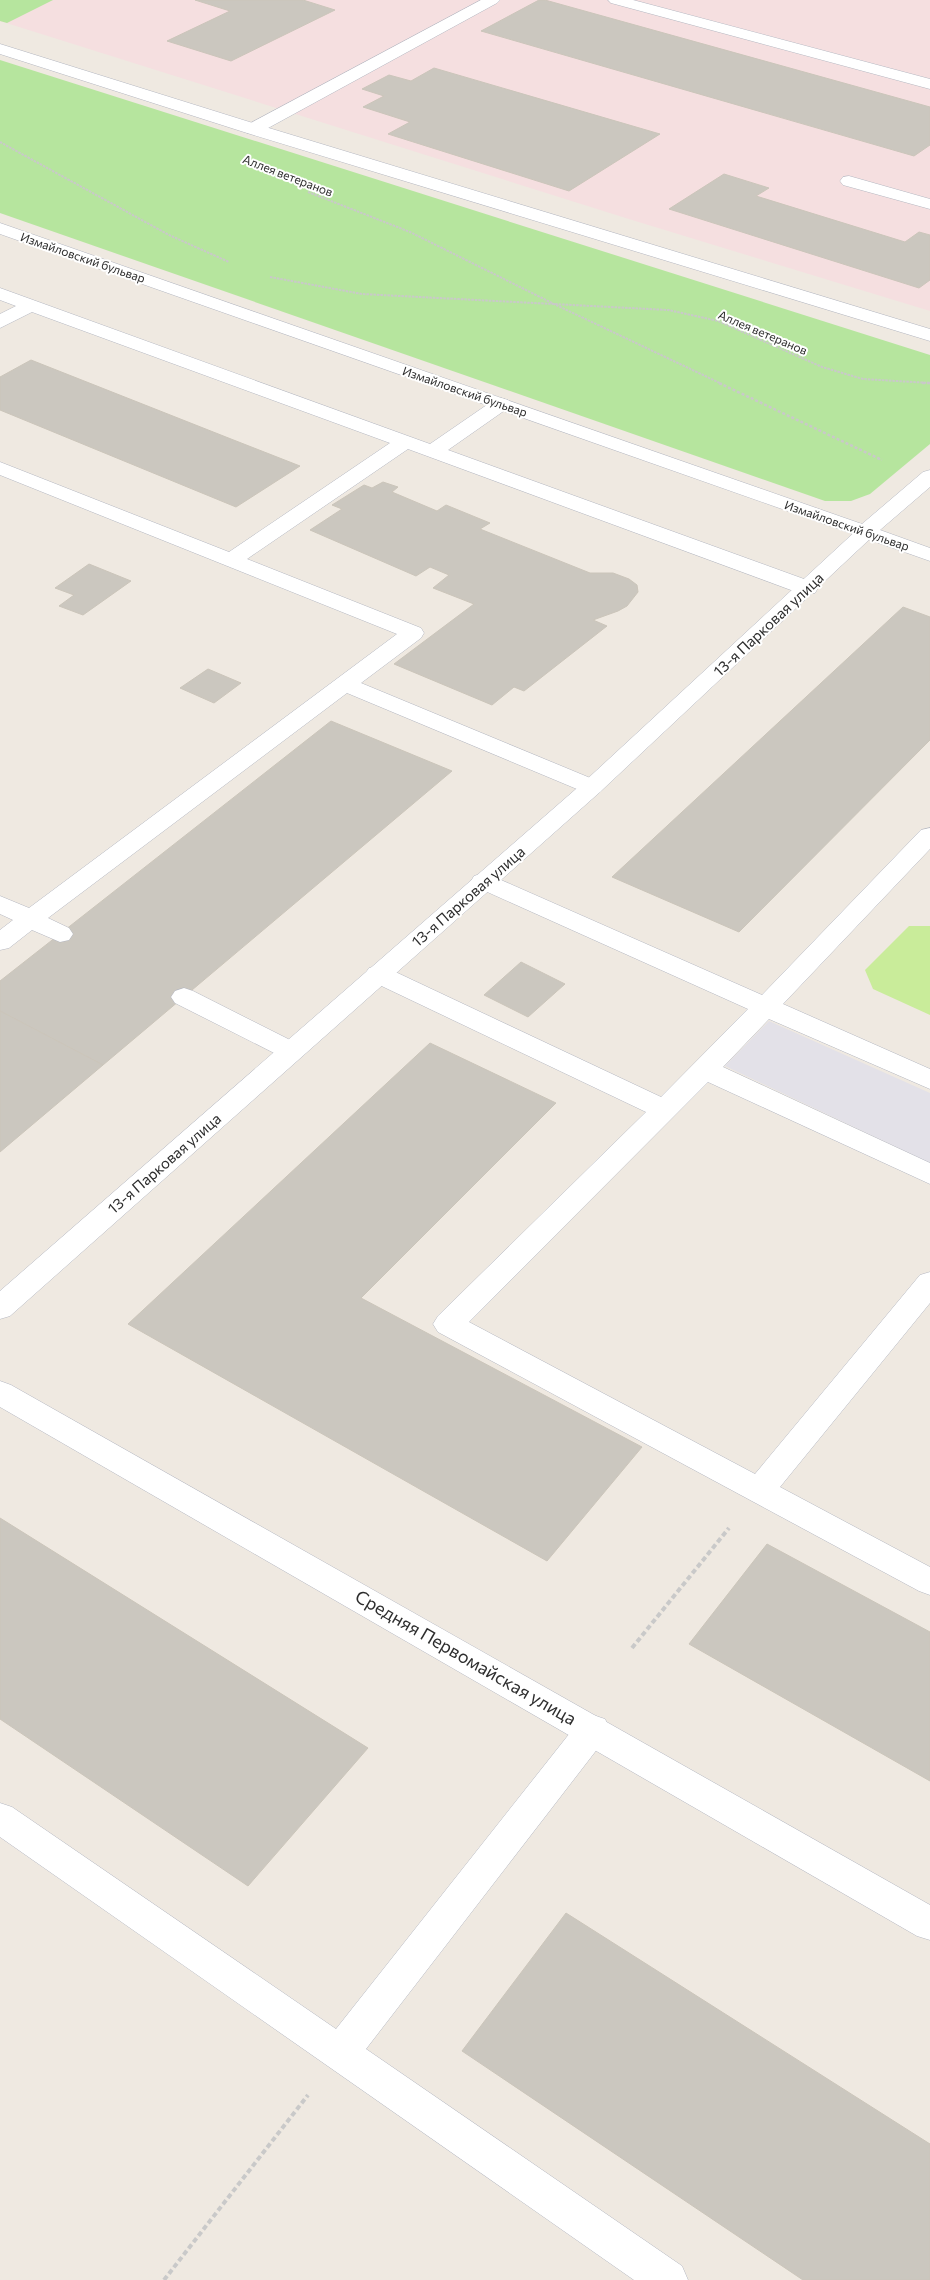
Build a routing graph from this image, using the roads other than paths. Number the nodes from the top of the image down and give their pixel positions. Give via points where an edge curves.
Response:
1 (492, 0) edge
2 (616, 0) edge
3 (0, 49) edge
4 (930, 84) edge
5 (253, 129) junction
6 (849, 180) dead end
7 (930, 204) edge
8 (0, 228) edge
9 (0, 294) edge
10 (31, 305) junction
11 (0, 322) edge
12 (930, 335) edge
13 (501, 404) junction
14 (405, 442) junction
15 (432, 452) junction
16 (0, 468) edge
17 (930, 476) edge
18 (866, 532) junction
19 (930, 555) edge
20 (231, 560) junction
21 (807, 588) junction
22 (344, 684) junction
23 (592, 787) junction
24 (930, 835) edge
25 (483, 881) junction
26 (0, 904) edge
27 (30, 919) junction
28 (60, 934) dead end
29 (0, 942) edge
30 (378, 974) junction
31 (184, 997) dead end
32 (767, 1006) junction
33 (291, 1051) junction
34 (705, 1070) junction
35 (930, 1080) edge
36 (665, 1110) junction
37 (930, 1174) edge
38 (930, 1283) edge
39 (0, 1308) edge
40 (0, 1393) edge
41 (760, 1490) junction
42 (930, 1582) edge
43 (593, 1730) junction
44 (0, 1818) edge
45 (930, 1924) edge
46 (341, 2052) junction
47 (668, 2280) edge

1 - 5 street
2 - 4 street
3 - 5 street
5 - 12 street
6 - 7 street
8 - 13 street, Измайловский бульвар
9 - 10 street
10 - 11 street
10 - 14 street
13 - 15 street
13 - 18 street, Измайловский бульвар
14 - 15 street
14 - 20 street
15 - 21 street
16 - 20 street
17 - 18 street, 13-я Парковая улица
18 - 19 street, Измайловский бульвар
18 - 21 street, 13-я Парковая улица
20 - 22 street via 413,632
21 - 23 street, 13-я Парковая улица
22 - 23 street
22 - 27 street
23 - 25 street, 13-я Парковая улица
24 - 32 street
25 - 30 street, 13-я Парковая улица
25 - 32 street
26 - 27 street
27 - 28 street
27 - 29 street
30 - 33 street, 13-я Парковая улица
30 - 36 street
31 - 33 street
32 - 34 street
32 - 35 street
33 - 39 street, 13-я Парковая улица
34 - 36 street
34 - 37 street
36 - 41 street via 448,1324
38 - 41 street
40 - 43 street, Средняя Первомайская улица
41 - 42 street
43 - 45 street, Средняя Первомайская улица
43 - 46 street
44 - 46 street
46 - 47 street

